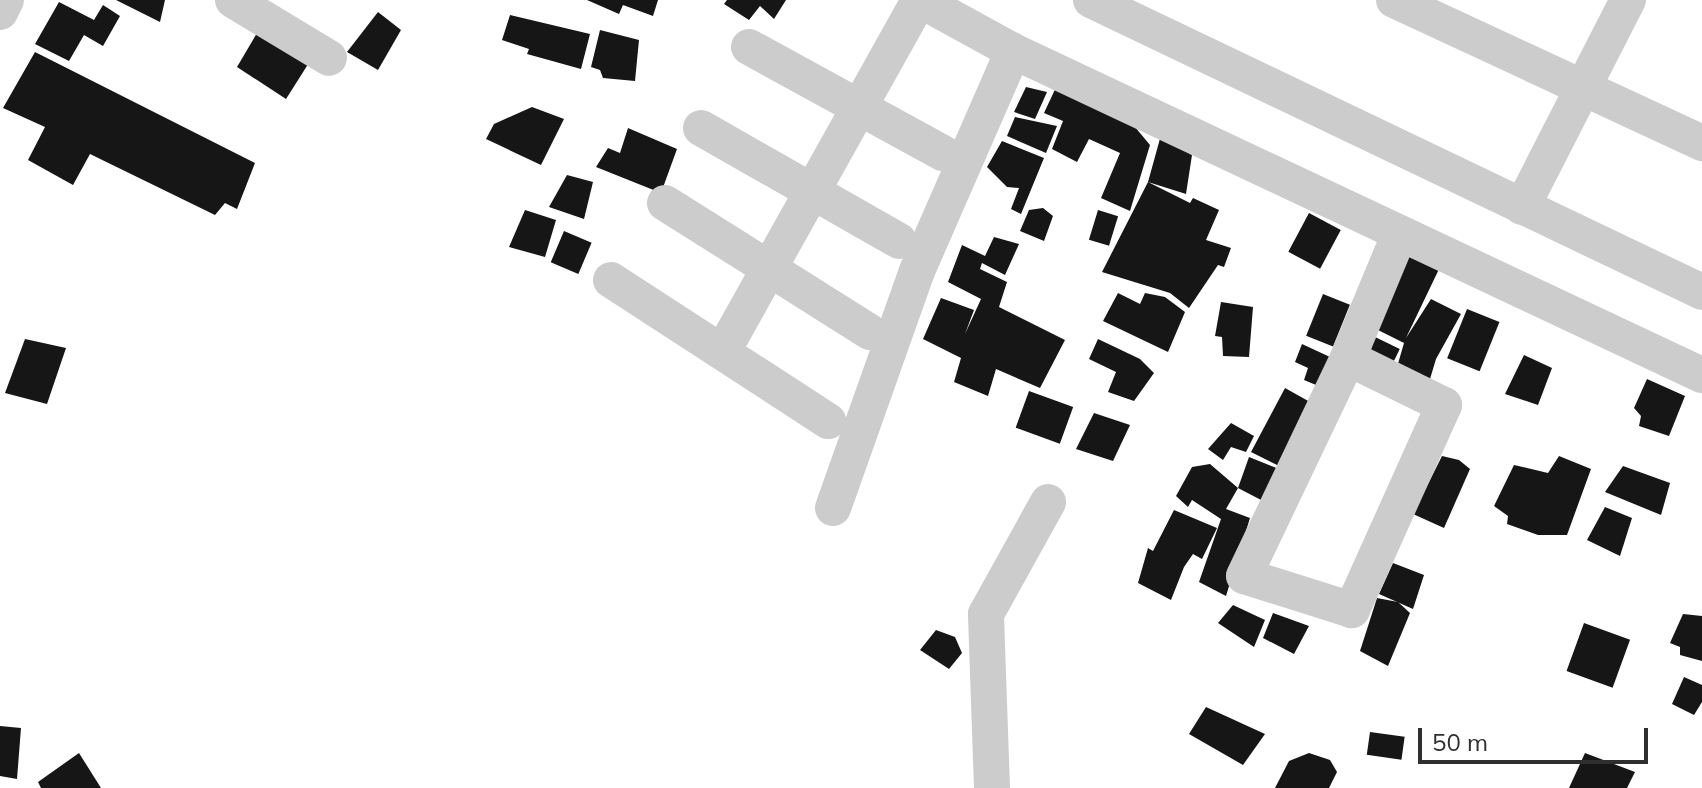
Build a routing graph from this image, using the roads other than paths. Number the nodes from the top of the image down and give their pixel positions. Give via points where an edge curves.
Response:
1 (6, 0) edge
2 (233, 0) edge
3 (919, 0) edge
4 (1091, 0) edge
5 (1394, 0) edge
6 (1628, 0) edge
7 (0, 12) edge
8 (749, 47) dead end
9 (1013, 51) junction
10 (329, 58) dead end
11 (1583, 88) junction
12 (860, 105) junction
13 (701, 128) dead end
14 (1702, 143) edge
15 (943, 153) dead end
16 (812, 191) junction
17 (665, 203) dead end
18 (1522, 207) junction
19 (1400, 233) junction
20 (899, 241) dead end
21 (771, 266) junction
22 (611, 280) dead end
23 (1702, 292) edge
24 (870, 332) dead end
25 (723, 351) junction
26 (1348, 358) junction
27 (1702, 375) edge
28 (828, 421) dead end
29 (1048, 502) dead end
30 (833, 508) dead end
31 (992, 788) edge

1 - 7 street
2 - 10 street
3 - 9 street
3 - 12 street
4 - 18 street
5 - 11 street
6 - 11 street
8 - 12 street
9 - 19 street
9 - 30 street via 917,271
11 - 14 street
11 - 18 street
12 - 15 street
12 - 16 street
13 - 16 street
16 - 20 street
16 - 21 street
17 - 21 street
18 - 23 street
19 - 26 street
19 - 27 street
21 - 24 street
21 - 25 street
22 - 25 street
25 - 28 street
26 - 26 street via 1444,405 1352,610 1244,576
29 - 31 street via 986,614

